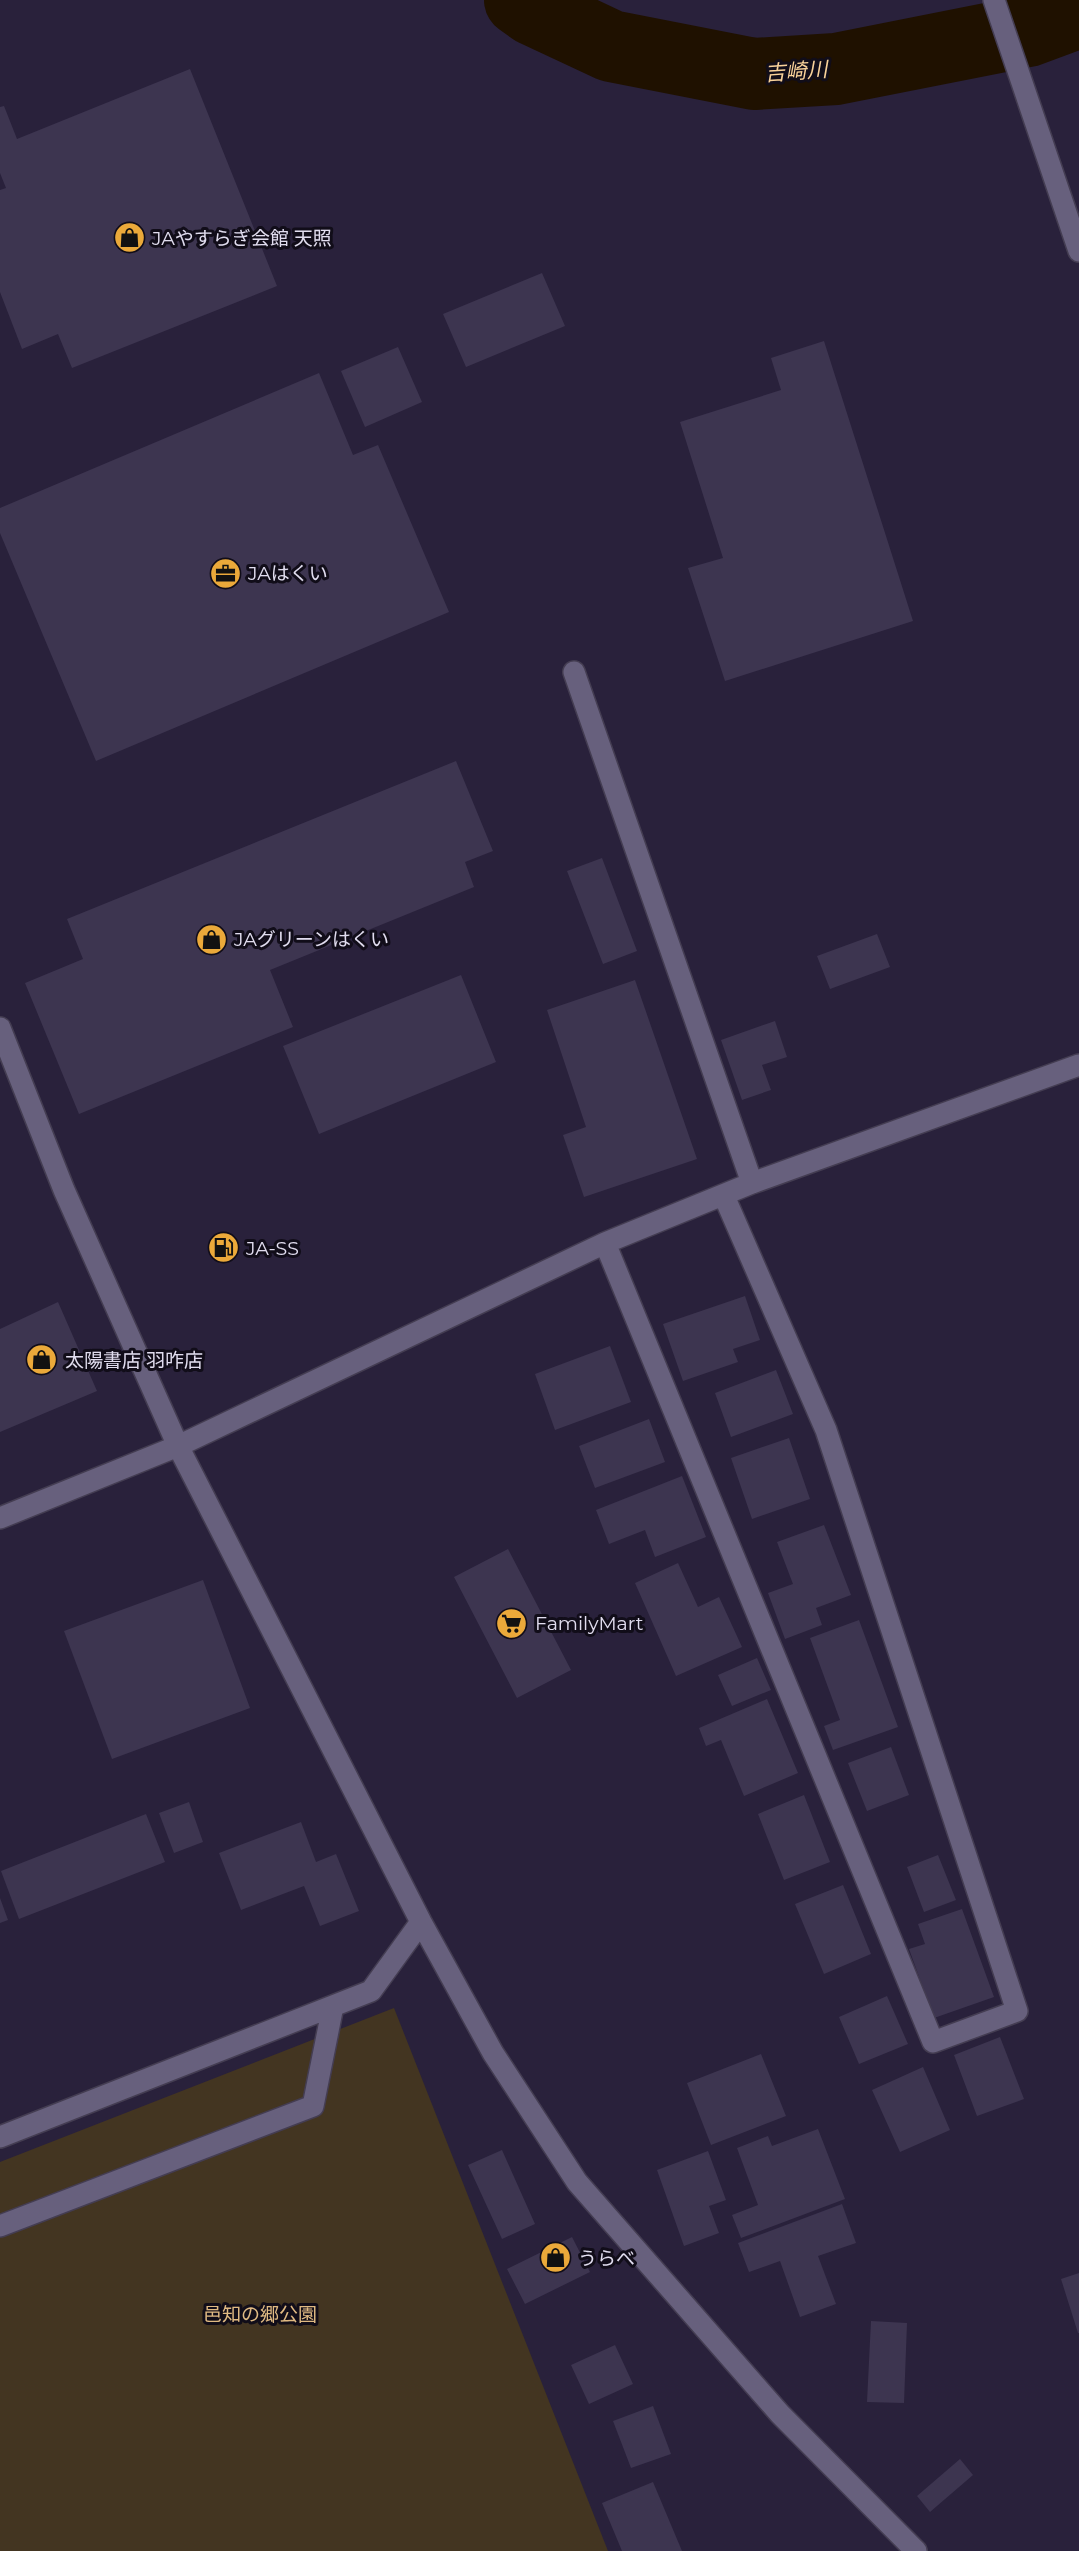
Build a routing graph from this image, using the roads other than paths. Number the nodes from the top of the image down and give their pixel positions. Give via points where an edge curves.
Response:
1 (993, 0) edge
2 (1079, 251) edge
3 (574, 672) dead end
4 (0, 1028) edge
5 (1079, 1065) edge
6 (752, 1182) junction
7 (724, 1196) junction
8 (605, 1243) junction
9 (178, 1447) junction
10 (0, 1518) edge
11 (421, 1922) junction
12 (333, 2006) junction
13 (0, 2137) edge
14 (0, 2226) edge
15 (916, 2551) edge

1 - 2 street
3 - 6 street
4 - 9 street via 64,1190
5 - 6 street
6 - 7 street
7 - 8 street
7 - 8 street via 826,1430 1017,2011 933,2042
8 - 9 street
9 - 10 street
9 - 11 street
11 - 12 street via 371,1991
11 - 15 street via 493,2053 577,2182 780,2414
12 - 13 street
12 - 14 street via 313,2106

